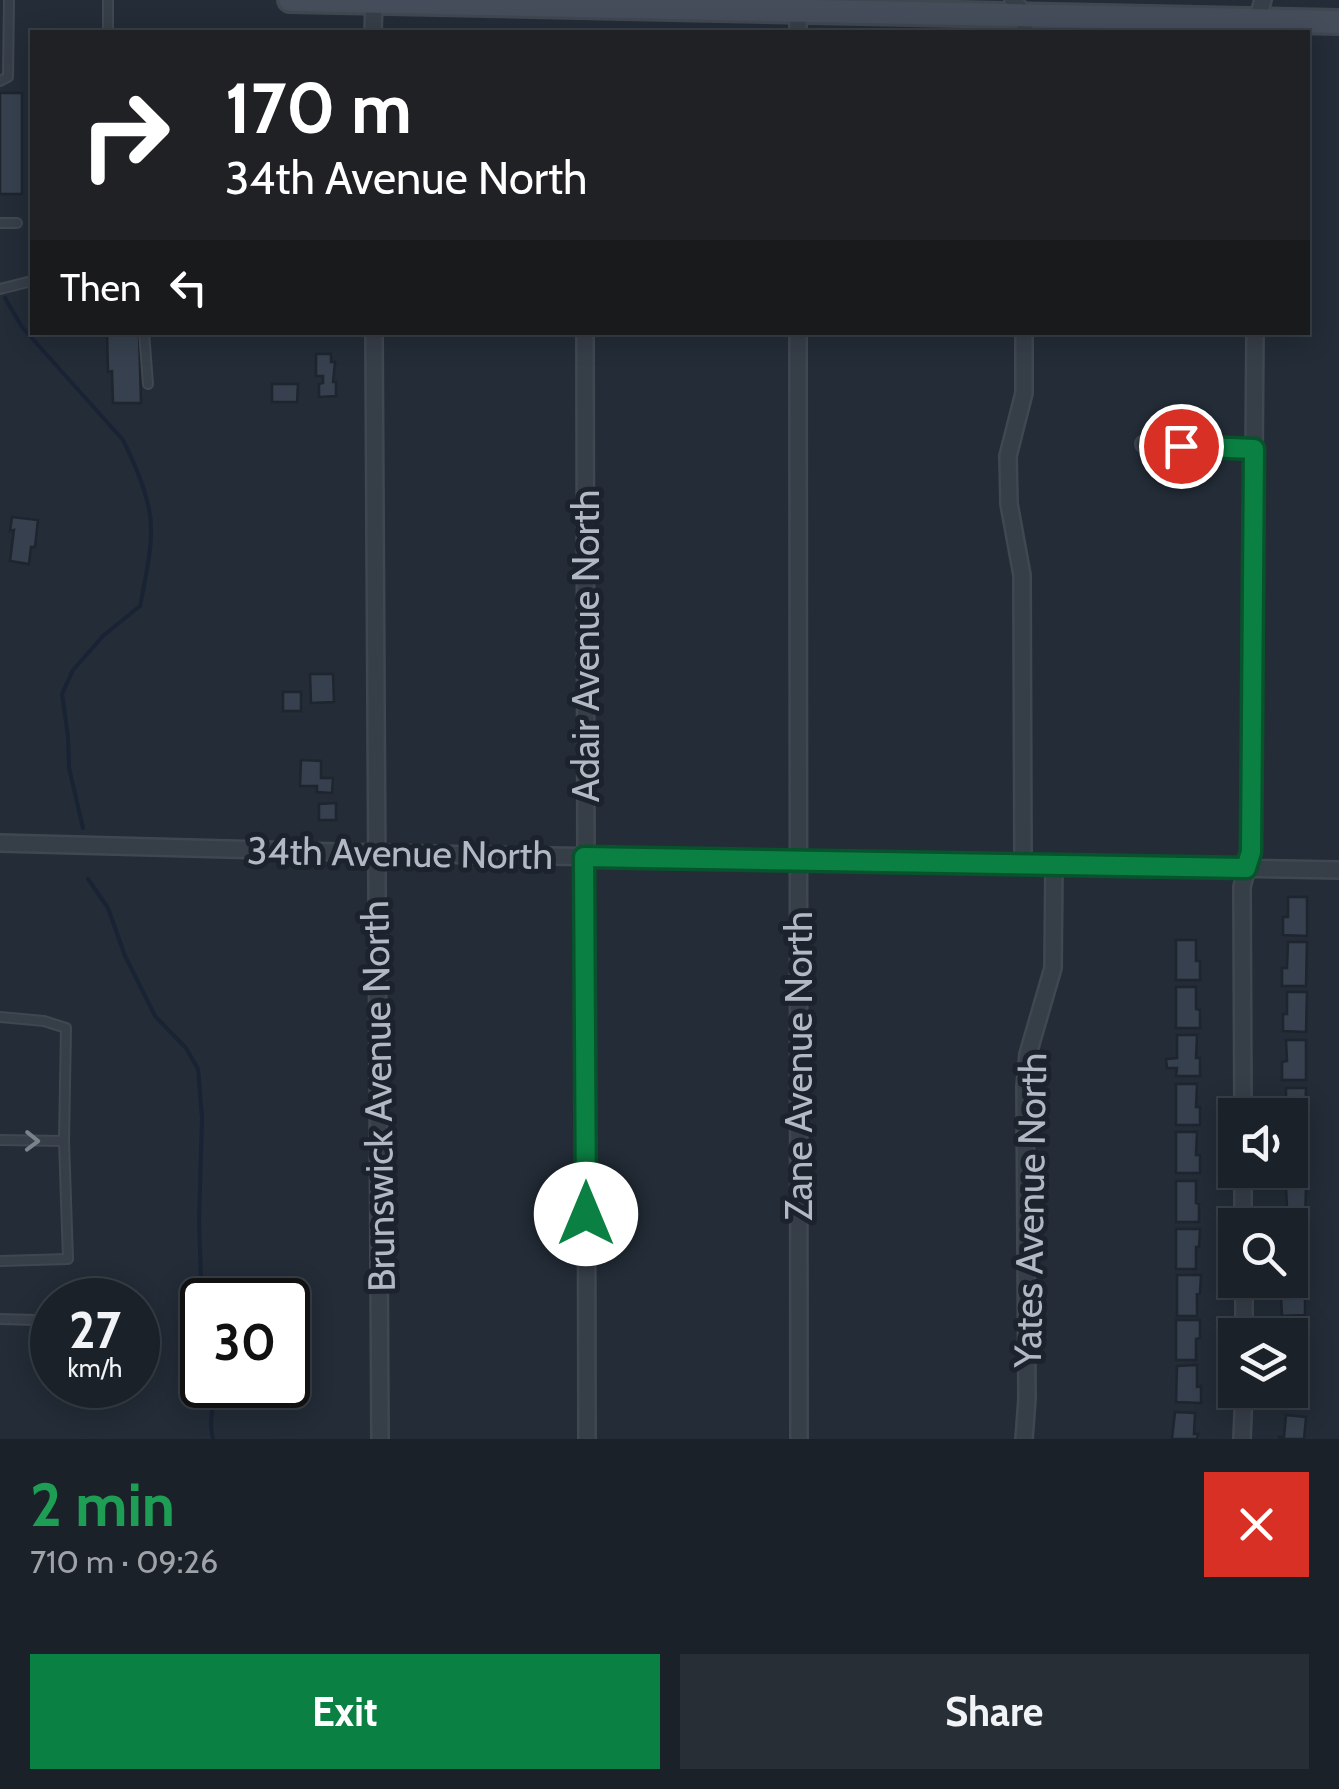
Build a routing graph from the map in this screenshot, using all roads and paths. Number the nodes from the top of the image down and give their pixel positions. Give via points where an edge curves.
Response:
1 (8, 0) edge
2 (108, 0) edge
3 (290, 0) edge
4 (374, 1) edge
5 (587, 3) edge
6 (798, 14) edge
7 (1021, 16) edge
8 (1259, 18) edge
9 (1339, 22) edge
10 (108, 30) edge
11 (373, 30) edge
12 (0, 81) edge
13 (0, 223) edge
14 (17, 223) dead end
15 (30, 281) edge
16 (0, 289) edge
17 (144, 335) edge
18 (374, 335) edge
19 (585, 335) edge
20 (798, 335) edge
21 (1024, 335) edge
22 (1255, 335) edge
23 (148, 384) dead end
24 (1144, 444) dead end
25 (1254, 449) junction
26 (0, 842) edge
27 (376, 853) junction
28 (584, 857) junction
29 (797, 861) junction
30 (1023, 863) junction
31 (1054, 864) junction
32 (1246, 868) junction
33 (1339, 870) edge
34 (0, 1017) edge
35 (1243, 1098) edge
36 (0, 1140) edge
37 (64, 1141) junction
38 (0, 1262) edge
39 (0, 1319) edge
40 (30, 1320) edge
41 (1243, 1408) edge
42 (380, 1439) edge
43 (587, 1439) edge
44 (799, 1439) edge
45 (1024, 1439) edge
46 (1242, 1439) edge

1 - 12 lane via 8,78
2 - 10 lane
3 - 4 street
4 - 5 street
4 - 11 street
5 - 6 street
6 - 7 street
7 - 8 street
8 - 9 street
13 - 14 lane
15 - 16 lane
17 - 23 lane
18 - 27 street, Brunswick Avenue North
19 - 28 street, Adair Avenue North
20 - 29 street, Zane Avenue North
21 - 30 street via 1024,393 1008,456 1022,575
22 - 25 street
24 - 25 street
25 - 32 street
26 - 27 street, 34th Avenue North
27 - 28 street, 34th Avenue North
27 - 42 street, Brunswick Avenue North
28 - 29 street, 34th Avenue North
28 - 43 street, Adair Avenue North
29 - 30 street, 34th Avenue North
29 - 44 street, Zane Avenue North
30 - 31 street, 34th Avenue North
31 - 32 street, 34th Avenue North
31 - 45 street, Yates Avenue North via 1053,968 1025,1086
32 - 33 street, 34th Avenue North
32 - 35 street
34 - 37 lane via 66,1028
36 -> 37 lane
37 - 38 lane via 68,1259
39 - 40 lane
41 - 46 street

